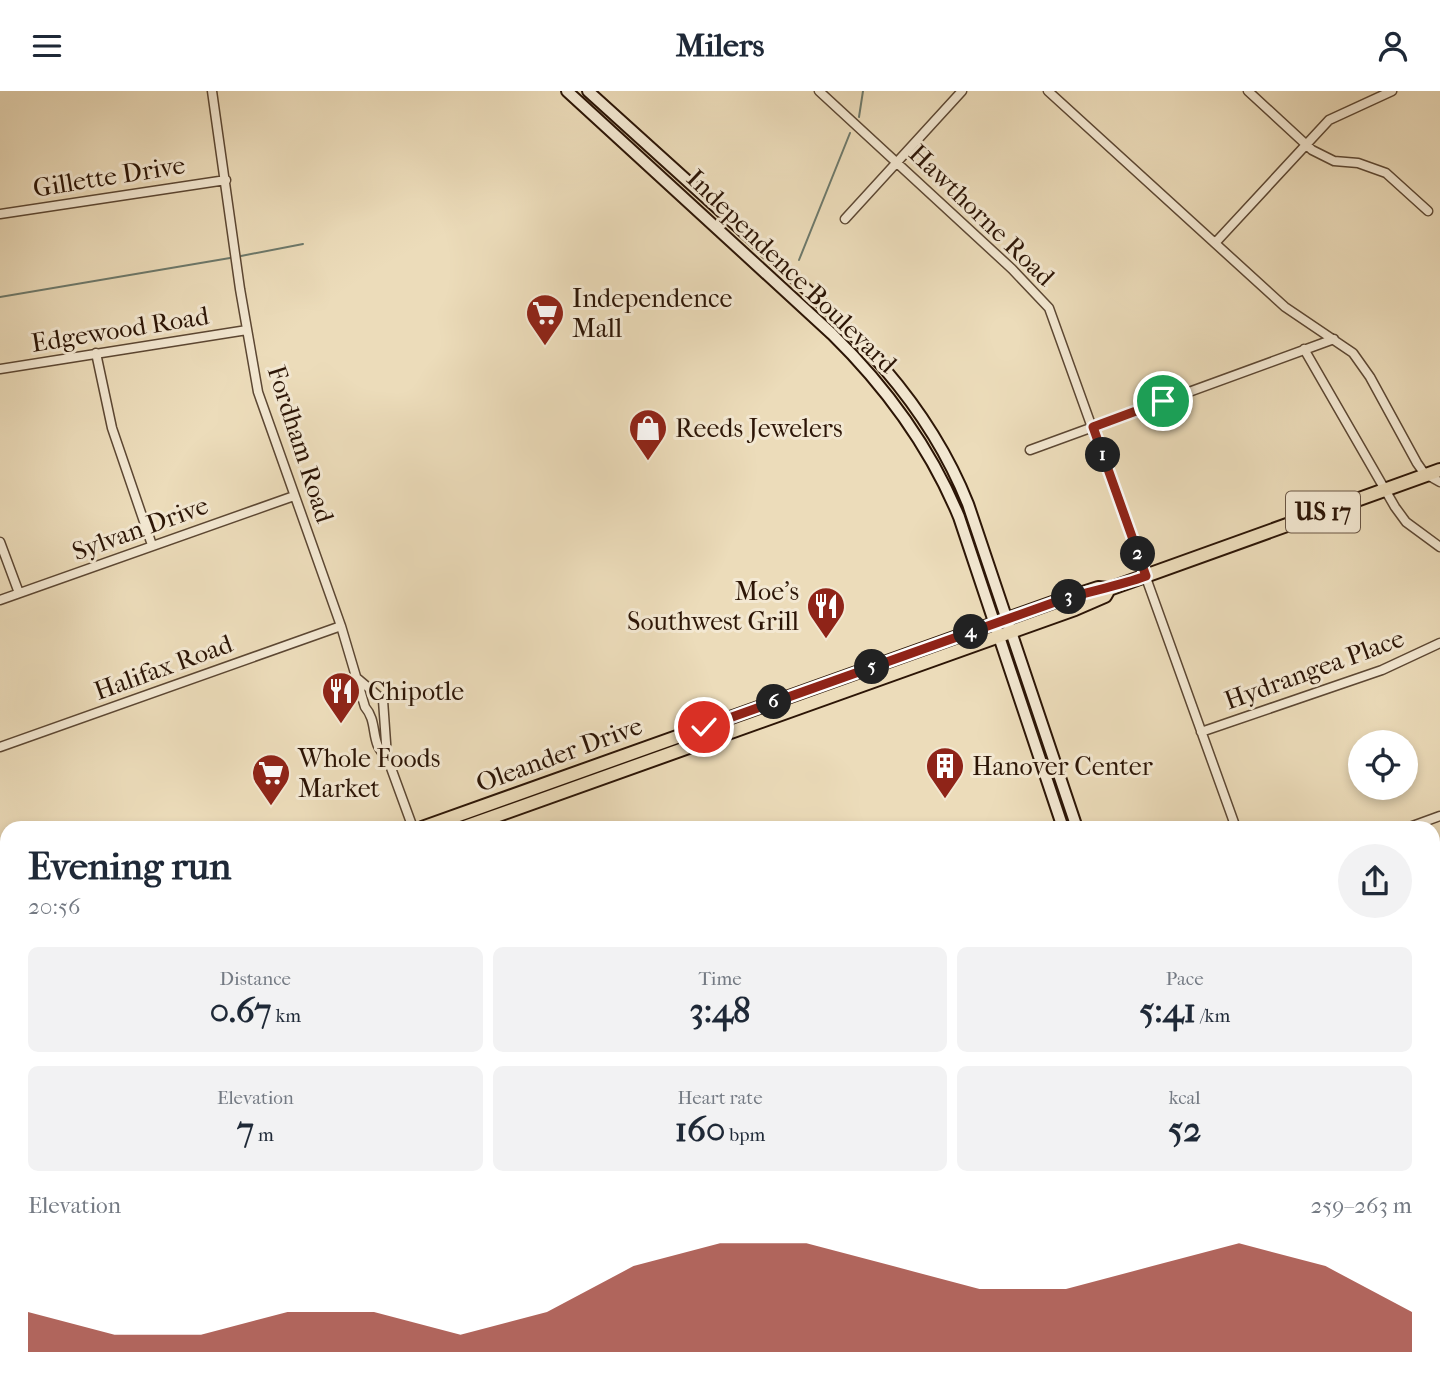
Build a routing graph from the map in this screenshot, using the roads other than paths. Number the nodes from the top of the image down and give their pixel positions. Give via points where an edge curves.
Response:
1 (212, 91) edge
2 (567, 91) edge
3 (588, 91) edge
4 (819, 91) edge
5 (961, 91) edge
6 (1048, 91) edge
7 (1248, 91) edge
8 (1392, 91) edge
9 (1305, 144) junction
10 (897, 162) junction
11 (226, 180) junction
12 (1428, 211) dead end
13 (0, 214) edge
14 (845, 219) dead end
15 (1216, 242) junction
16 (777, 283) junction
17 (844, 324) junction
18 (247, 330) junction
19 (1334, 339) junction
20 (1304, 349) junction
21 (96, 353) junction
22 (0, 369) edge
23 (1093, 427) junction
24 (1030, 450) dead end
25 (1434, 473) edge
26 (1440, 482) edge
27 (1384, 490) junction
28 (294, 496) junction
29 (0, 542) edge
30 (152, 545) junction
31 (1440, 547) edge
32 (1146, 576) junction
33 (19, 593) junction
34 (0, 600) edge
35 (341, 626) junction
36 (1003, 628) junction
37 (1440, 643) edge
38 (358, 679) junction
39 (1201, 732) junction
40 (0, 747) edge
41 (387, 757) junction
42 (410, 821) edge
43 (442, 821) edge
44 (481, 821) edge
45 (1061, 821) edge
46 (1074, 821) edge
47 (1233, 821) edge

1 - 11 street, Fordham Road
2 - 16 main road, Independence Boulevard
3 - 17 main road, Independence Boulevard
4 - 10 street, Hawthorne Road
5 - 10 street
6 - 15 street
7 - 9 street
8 - 9 street via 1334,116
9 - 12 street via 1334,161 1386,173
9 - 15 street
10 - 14 street
10 - 23 street, Hawthorne Road via 1043,300
11 - 13 street, Gillette Drive
11 - 18 street, Fordham Road
15 - 19 street via 1300,320
16 - 17 main road via 789,284
16 - 36 main road, Independence Boulevard via 862,363 911,428 955,507
17 - 36 main road, Independence Boulevard via 894,377 949,462 968,504
18 - 21 street, Edgewood Road
18 - 28 street, Fordham Road via 263,410
19 - 20 street
19 - 25 street via 1363,367 1417,463
20 - 23 street
20 - 27 street
21 - 22 street, Edgewood Road
21 - 30 street via 112,428
23 - 24 street
23 - 32 street, Hawthorne Road
25 - 26 street
25 - 27 main road, Oleander Drive / US 17
27 - 31 street via 1406,521
27 - 32 main road, Oleander Drive / US 17
28 - 30 street, Sylvan Drive
28 - 35 street, Fordham Road
29 - 33 street
30 - 33 street, Sylvan Drive
32 - 36 main road, Oleander Drive / US 17 via 1109,589 1105,596
32 - 39 street, Hawthorne Road
33 - 34 street, Sylvan Drive
35 - 38 street, Fordham Road
35 - 40 street, Halifax Road
36 - 43 main road, Oleander Drive / US 17
36 - 44 main road, Oleander Drive / US 17
36 - 45 main road, Independence Boulevard
36 - 46 main road, Independence Boulevard
37 - 39 street, Hydrangea Place via 1382,670
38 - 41 street, Fordham Road via 365,707 374,718 376,743
38 - 41 street, Fordham Road via 383,700
39 - 47 street, Hawthorne Road
41 - 42 street, Fordham Road

